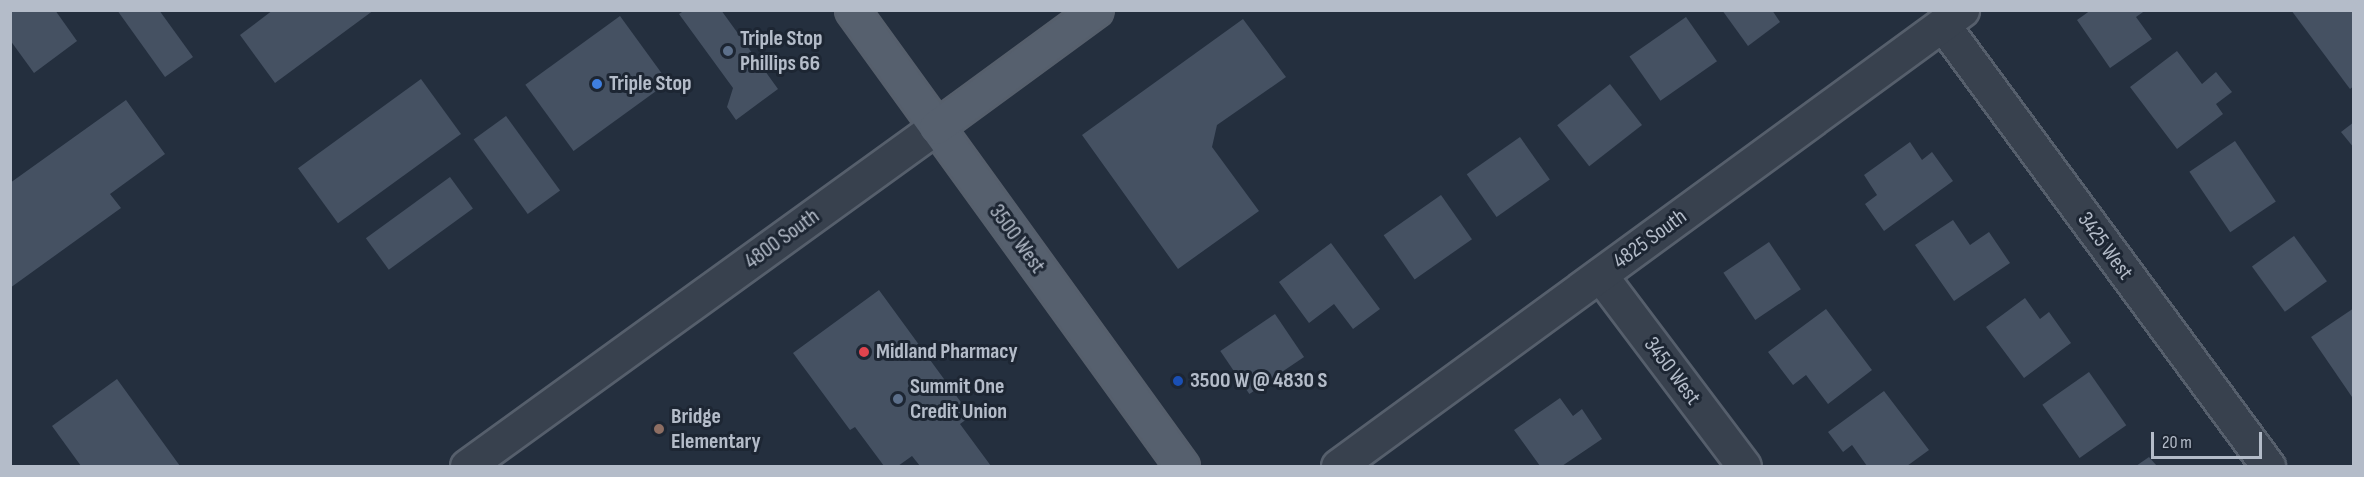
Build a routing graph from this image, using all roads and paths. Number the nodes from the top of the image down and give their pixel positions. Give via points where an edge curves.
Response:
1 (852, 10) edge
2 (1096, 10) edge
3 (1952, 18) edge
4 (936, 127) junction
5 (1600, 275) junction
6 (467, 466) edge
7 (1182, 466) edge
8 (1338, 466) edge
9 (1744, 466) edge
10 (2268, 466) edge

1 - 4 main road, 3500 West
2 - 4 main road, 4800 South
3 - 5 street, 4825 South
3 - 10 street, 3425 West
4 - 6 street, 4800 South
4 - 7 main road, 3500 West
5 - 8 street, 4825 South
5 - 9 street, 3450 West

